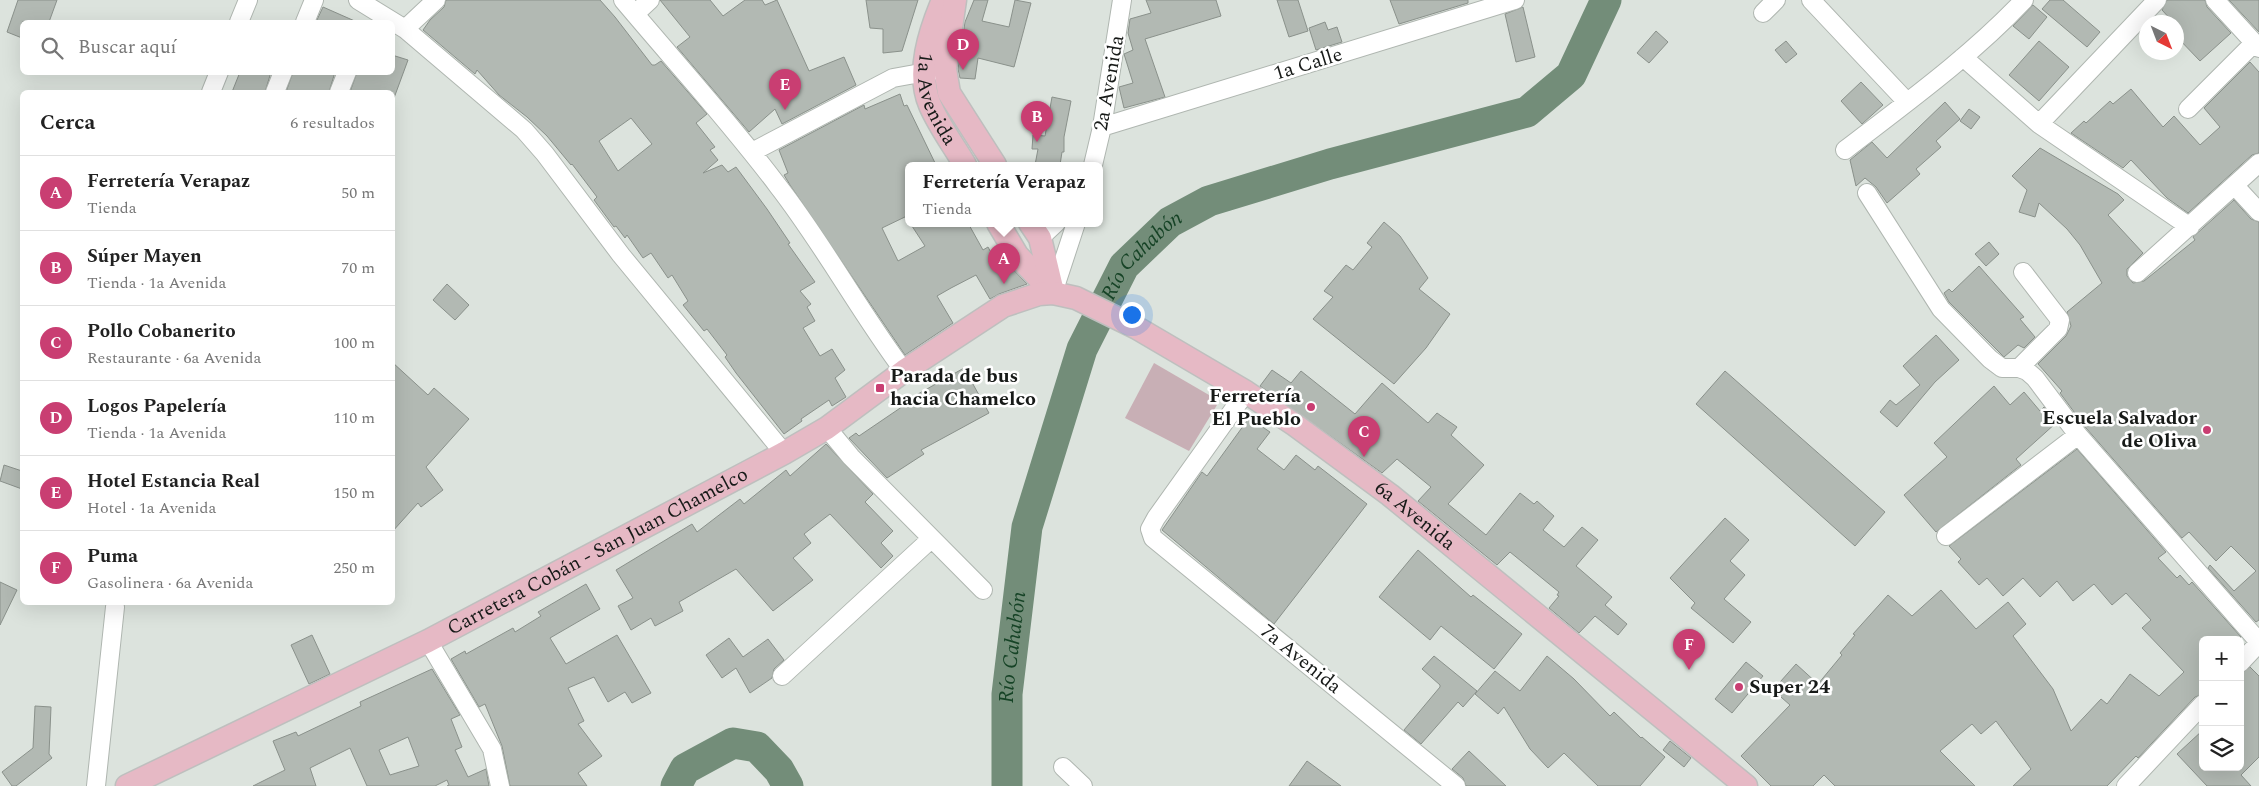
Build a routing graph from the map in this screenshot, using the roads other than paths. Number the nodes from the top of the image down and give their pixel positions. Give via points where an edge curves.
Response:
1 (248, 0) edge
2 (314, 0) edge
3 (358, 0) edge
4 (436, 0) edge
5 (623, 0) edge
6 (650, 0) edge
7 (943, 0) edge
8 (956, 0) edge
9 (1122, 0) edge
10 (1776, 0) edge
11 (1811, 0) edge
12 (2024, 0) edge
13 (2157, 0) edge
14 (2215, 0) edge
15 (1514, 1) edge
16 (1763, 13) dead end
17 (635, 14) junction
18 (371, 17) edge
19 (240, 20) edge
20 (306, 20) edge
21 (395, 25) edge
22 (405, 29) junction
23 (2257, 45) edge
24 (1963, 57) junction
25 (935, 70) junction
26 (218, 75) edge
27 (282, 75) edge
28 (346, 75) edge
29 (212, 90) edge
30 (276, 90) edge
31 (341, 90) edge
32 (1907, 102) junction
33 (2188, 109) dead end
34 (2039, 124) junction
35 (1102, 128) junction
36 (1845, 150) dead end
37 (752, 152) junction
38 (963, 162) edge
39 (992, 162) edge
40 (1094, 162) edge
41 (2259, 163) edge
42 (2235, 186) junction
43 (1868, 193) dead end
44 (2259, 212) edge
45 (1000, 227) edge
46 (1075, 227) edge
47 (2190, 227) junction
48 (1042, 228) edge
49 (2023, 272) dead end
50 (2137, 273) dead end
51 (1053, 293) junction
52 (2019, 368) junction
53 (904, 371) junction
54 (1246, 392) junction
55 (828, 428) junction
56 (2078, 435) junction
57 (784, 453) junction
58 (1946, 536) dead end
59 (931, 539) junction
60 (983, 590) dead end
61 (115, 607) dead end
62 (428, 642) junction
63 (2259, 642) edge
64 (2244, 659) edge
65 (782, 676) dead end
66 (2199, 708) edge
67 (1064, 767) dead end
68 (96, 786) edge
69 (127, 786) edge
70 (500, 786) edge
71 (1083, 786) edge
72 (1456, 786) edge
73 (1746, 786) edge
74 (2126, 786) edge

1 - 19 street
2 - 20 street
3 - 18 street
4 - 22 street
5 - 17 street
6 - 17 street
7 - 25 main road, 1a Avenida via 928,47
8 - 25 main road, 1a Avenida
9 - 35 street, 2a Avenida
10 - 16 street
11 - 32 street
12 - 24 street
13 - 34 street
14 - 23 street
15 - 35 street, 1a Calle
17 - 37 street
21 - 22 street
22 - 57 street via 524,130 621,255
23 - 33 street
24 - 32 street
24 - 34 street
25 - 37 street via 892,78
25 - 38 main road, 1a Avenida via 930,104
25 - 39 main road, 1a Avenida
26 - 29 street
27 - 30 street
28 - 31 street
32 - 36 street
34 - 47 street
35 - 40 street, 2a Avenida
37 - 53 street via 819,244 850,295
41 - 42 street
42 - 44 street
42 - 47 street
43 - 52 street via 1941,309 1990,359 2002,368
45 - 51 main road via 1017,255
46 - 51 street
47 - 50 street
48 - 51 main road
49 - 52 street via 2060,324
51 - 53 main road, Carretera Cobán - San Juan Chamelco via 1039,294 1003,306
51 - 54 main road, 6a Avenida via 1076,298 1137,328
52 - 56 street via 2035,378
53 - 55 main road, Carretera Cobán - San Juan Chamelco
54 - 72 street, 7a Avenida via 1156,518 1150,529 1153,538
54 - 73 main road, 6a Avenida via 1390,495
55 - 57 main road, Carretera Cobán - San Juan Chamelco
55 - 59 street via 851,458
56 - 58 street
56 - 63 street
57 - 62 main road, Carretera Cobán - San Juan Chamelco
59 - 60 street
59 - 65 street
61 - 68 street
62 - 69 main road, Carretera Cobán - San Juan Chamelco
62 - 70 street via 492,749
63 - 64 street
66 - 74 street
67 - 71 street

